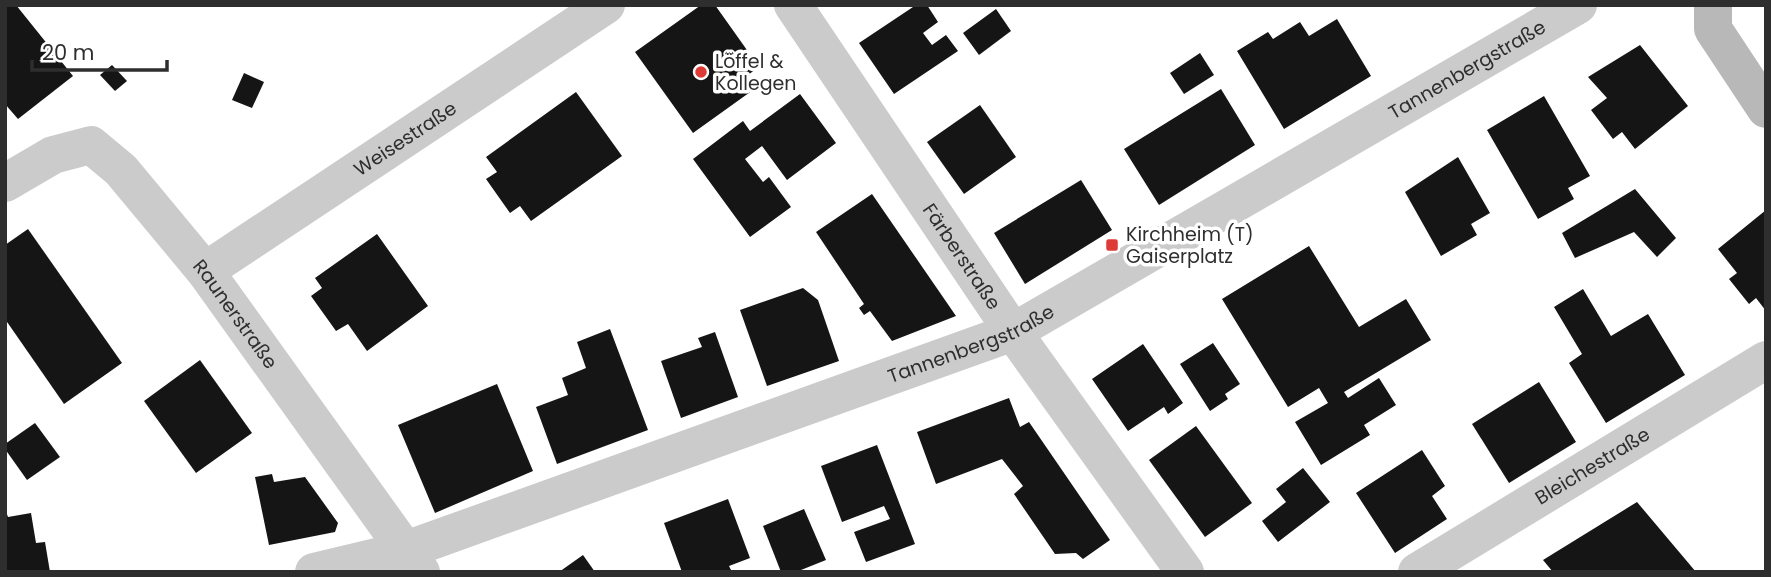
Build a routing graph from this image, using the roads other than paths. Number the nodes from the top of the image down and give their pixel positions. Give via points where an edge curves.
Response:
1 (606, 5) edge
2 (793, 5) edge
3 (1578, 5) edge
4 (1713, 5) edge
5 (1766, 108) edge
6 (5, 183) edge
7 (205, 271) junction
8 (1013, 332) junction
9 (1766, 360) edge
10 (413, 561) edge
11 (314, 572) edge
12 (1185, 572) edge
13 (1418, 572) edge

1 - 7 street, Weisestraße
2 - 8 street, Färberstraße
3 - 8 street, Tannenbergstraße
4 - 5 main road via 1713,29
6 - 7 street, Raunerstraße via 53,155 91,145 121,170
7 - 10 street, Raunerstraße
8 - 10 street, Tannenbergstraße
8 - 12 street, Färberstraße
9 - 13 street, Bleichestraße
10 - 11 street, Tannenbergstraße

